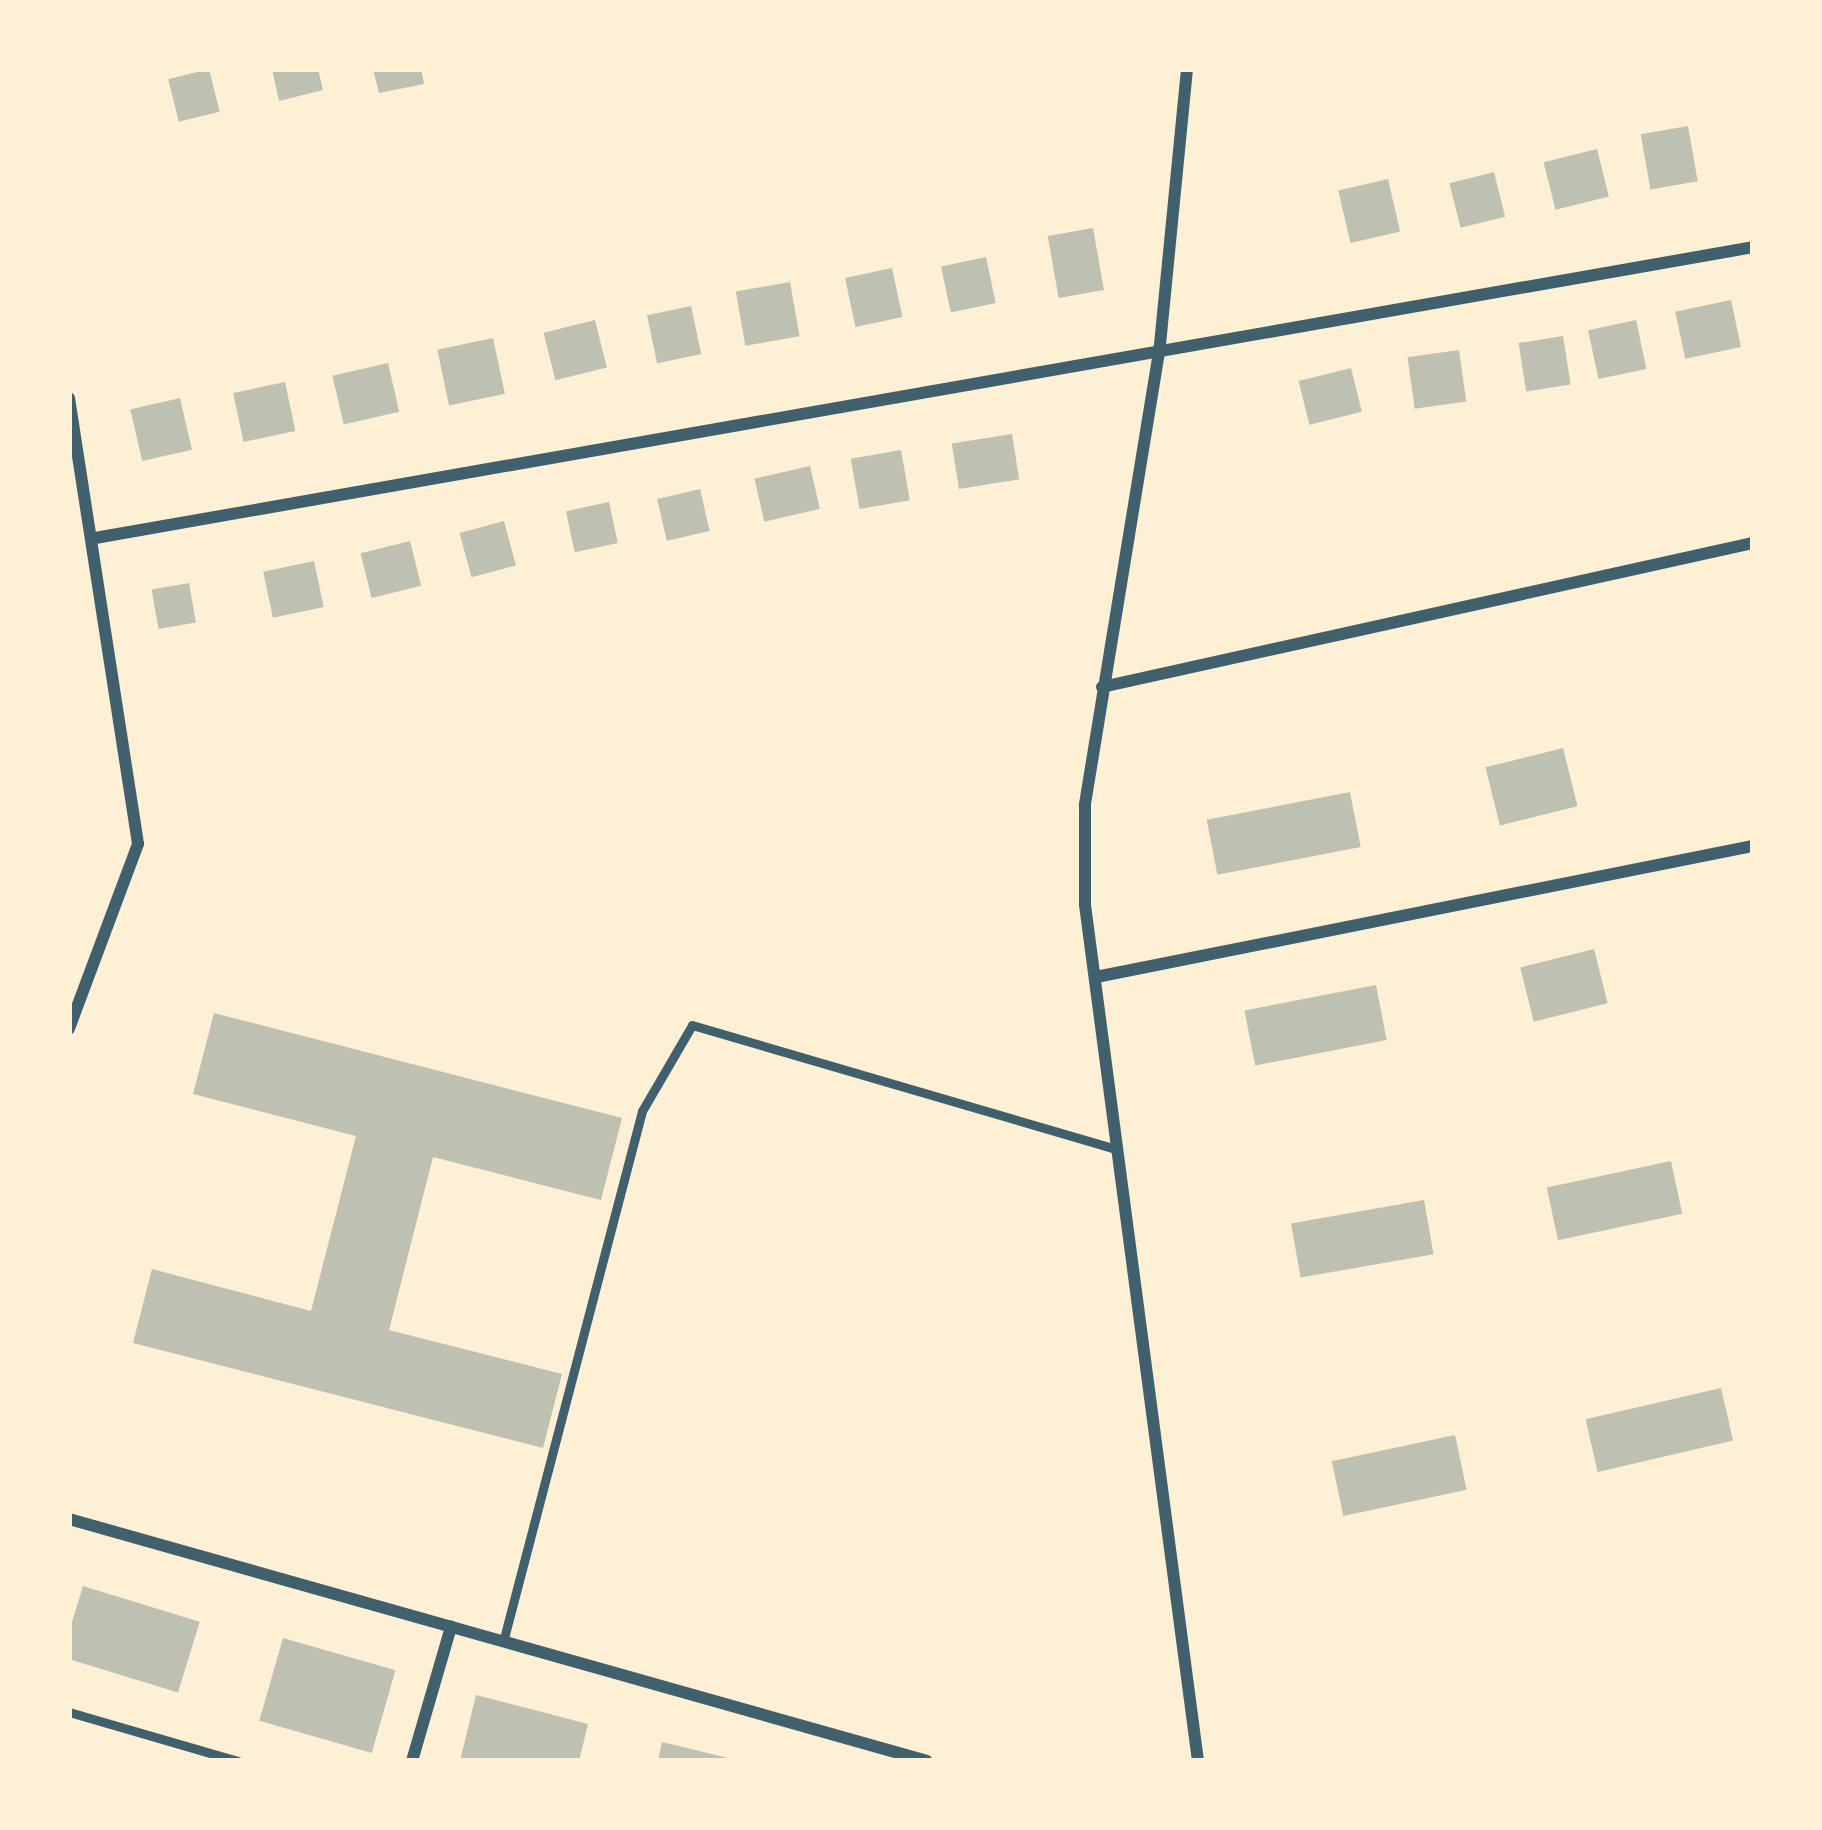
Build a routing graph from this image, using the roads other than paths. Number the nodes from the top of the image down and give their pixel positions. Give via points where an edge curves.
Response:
1 (1187, 69) edge
2 (1753, 247) edge
3 (1160, 346) junction
4 (69, 398) edge
5 (95, 538) junction
6 (1753, 543) edge
7 (1102, 687) junction
8 (1753, 846) edge
9 (1096, 977) junction
10 (69, 1029) edge
11 (1117, 1149) junction
12 (69, 1520) edge
13 (451, 1627) junction
14 (503, 1642) junction
15 (69, 1712) edge
16 (238, 1761) edge
17 (412, 1761) edge
18 (927, 1761) edge
19 (1198, 1761) edge

1 - 3 street
2 - 3 street
3 - 5 street
3 - 7 street
4 - 5 street
5 - 10 street via 138,844
6 - 7 street
7 - 9 street via 1085,805
8 - 9 street
9 - 11 street
11 - 14 lane via 692,1025 642,1111
11 - 19 street
12 - 13 street
13 - 14 street
13 - 17 street
14 - 18 street
15 - 16 lane

